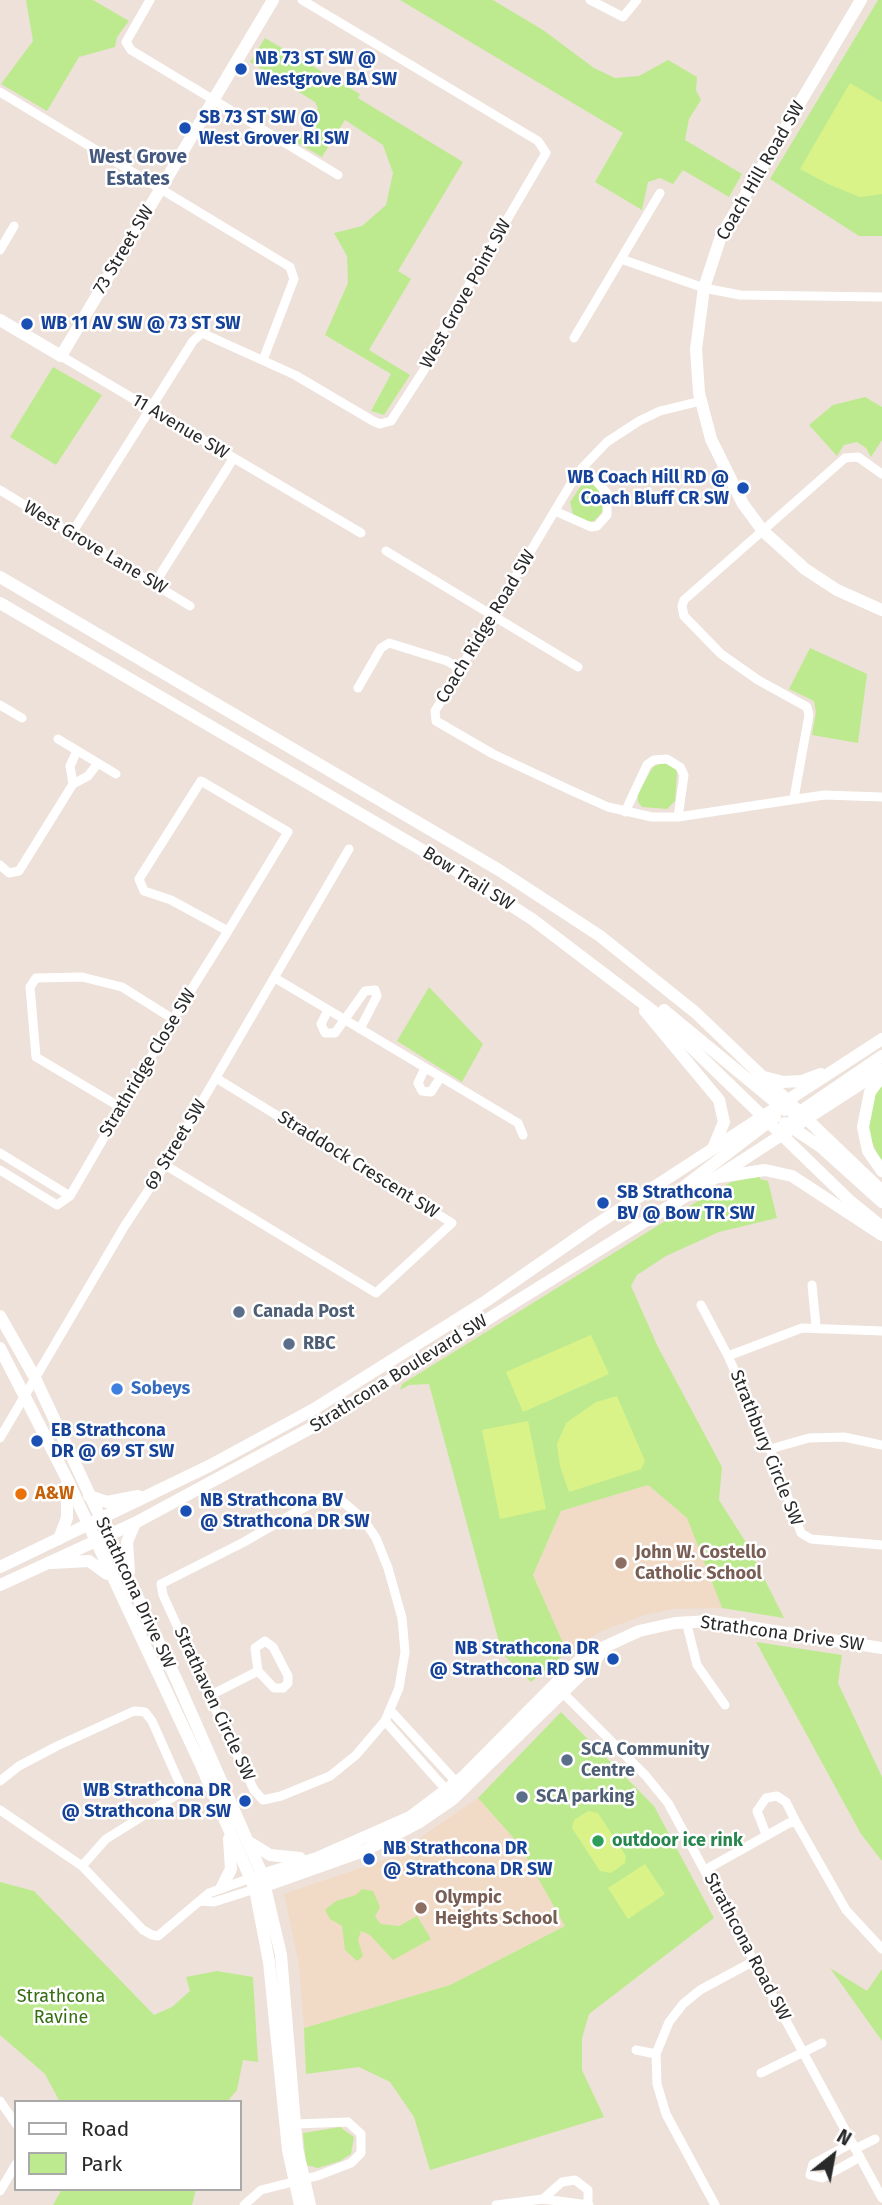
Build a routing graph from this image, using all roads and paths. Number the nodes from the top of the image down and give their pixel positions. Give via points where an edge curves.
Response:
1 (150, 0) edge
2 (273, 0) edge
3 (302, 0) edge
4 (590, 0) edge
5 (637, 0) edge
6 (862, 0) edge
7 (0, 92) edge
8 (213, 100) junction
9 (338, 175) dead end
10 (160, 189) junction
11 (660, 193) dead end
12 (14, 226) dead end
13 (0, 250) edge
14 (621, 259) junction
15 (704, 288) junction
16 (882, 297) edge
17 (0, 320) edge
18 (574, 338) dead end
19 (61, 356) junction
20 (263, 360) junction
21 (701, 401) junction
22 (151, 410) junction
23 (233, 459) junction
24 (583, 467) junction
25 (882, 474) edge
26 (0, 491) edge
27 (555, 511) junction
28 (763, 531) junction
29 (72, 533) junction
30 (361, 533) dead end
31 (386, 551) dead end
32 (0, 577) edge
33 (155, 583) junction
34 (0, 603) edge
35 (190, 606) dead end
36 (882, 610) edge
37 (492, 617) junction
38 (578, 667) dead end
39 (460, 669) junction
40 (358, 688) dead end
41 (1, 706) edge
42 (22, 718) dead end
43 (58, 739) dead end
44 (77, 751) junction
45 (98, 763) junction
46 (116, 774) dead end
47 (73, 784) junction
48 (882, 797) edge
49 (794, 798) junction
50 (625, 812) junction
51 (678, 817) junction
52 (349, 849) dead end
53 (0, 865) edge
54 (228, 932) junction
55 (275, 978) junction
56 (627, 990) junction
57 (328, 1010) junction
58 (173, 1018) junction
59 (345, 1020) junction
60 (360, 1029) junction
61 (882, 1039) edge
62 (882, 1056) edge
63 (425, 1068) junction
64 (835, 1069) junction
65 (882, 1070) edge
66 (760, 1075) junction
67 (882, 1076) edge
68 (440, 1077) junction
69 (216, 1078) junction
70 (120, 1107) junction
71 (785, 1117) junction
72 (523, 1135) dead end
73 (714, 1148) junction
74 (0, 1153) edge
75 (165, 1165) junction
76 (0, 1170) edge
77 (882, 1171) edge
78 (715, 1178) junction
79 (882, 1191) edge
80 (70, 1196) junction
81 (882, 1202) edge
82 (882, 1227) edge
83 (623, 1233) junction
84 (882, 1235) edge
85 (812, 1285) dead end
86 (701, 1305) dead end
87 (0, 1316) edge
88 (816, 1326) junction
89 (882, 1331) edge
90 (0, 1348) edge
91 (728, 1356) junction
92 (34, 1376) junction
93 (26, 1397) junction
94 (0, 1438) edge
95 (882, 1445) edge
96 (770, 1449) junction
97 (67, 1479) junction
98 (162, 1489) junction
99 (89, 1496) junction
100 (100, 1520) junction
101 (135, 1523) junction
102 (88, 1525) junction
103 (100, 1536) junction
104 (59, 1539) junction
105 (882, 1545) edge
106 (42, 1563) junction
107 (0, 1567) edge
108 (111, 1577) junction
109 (130, 1583) junction
110 (0, 1585) edge
111 (687, 1621) junction
112 (882, 1648) edge
113 (258, 1671) junction
114 (558, 1689) junction
115 (209, 1696) junction
116 (725, 1705) dead end
117 (391, 1711) junction
118 (385, 1721) junction
119 (0, 1781) edge
120 (455, 1790) junction
121 (217, 1802) junction
122 (0, 1810) edge
123 (796, 1822) junction
124 (766, 1834) junction
125 (249, 1842) junction
126 (317, 1858) junction
127 (82, 1866) junction
128 (705, 1870) junction
129 (259, 1882) junction
130 (222, 1888) junction
131 (200, 1901) junction
132 (882, 1949) edge
133 (754, 1961) junction
134 (822, 2043) dead end
135 (636, 2050) dead end
136 (804, 2052) junction
137 (656, 2054) junction
138 (761, 2073) dead end
139 (0, 2101) edge
140 (14, 2121) edge
141 (296, 2124) junction
142 (875, 2139) dead end
143 (855, 2149) junction
144 (14, 2167) edge
145 (298, 2180) junction
146 (0, 2191) edge
147 (882, 2198) edge
148 (543, 2199) junction
149 (243, 2205) edge
150 (300, 2205) edge
151 (310, 2205) edge
152 (496, 2205) edge
153 (589, 2205) edge
154 (715, 2205) edge

1 - 8 street via 126,42 131,50
2 - 8 main road, 73 Street SW
3 - 20 street, West Grove Point SW via 547,150 391,421 373,421
4 - 5 street via 620,17 627,15
6 - 15 main road, Coach Hill Road SW via 721,236
7 - 10 street
8 - 9 street
8 - 10 main road, 73 Street SW
10 - 19 main road, 73 Street SW
10 - 20 street via 292,270 294,279
11 - 14 street
12 - 13 street
14 - 15 street
14 - 18 street
15 - 16 street via 759,297
15 - 21 main road, Coach Hill Road SW via 696,349
17 - 19 main road, 11 Avenue SW
19 - 22 street, 11 Avenue SW
20 - 22 street, West Grove Point SW via 202,333 192,341
21 - 24 street, Coach Ridge Road SW via 639,421 607,442
21 - 28 main road, Coach Hill Road SW via 722,467
22 - 23 street, 11 Avenue SW
22 - 29 street
23 - 30 street, 11 Avenue SW
23 - 33 street
24 - 27 street, Coach Ridge Road SW
24 - 27 street via 607,493 607,515 591,527
25 - 28 street via 858,457 845,458
26 - 29 street, West Grove Lane SW
27 - 37 street, Coach Ridge Road SW
28 - 36 main road, Coach Hill Road SW via 825,583
28 - 49 street via 684,600 682,611 731,661 807,707
29 - 33 street, West Grove Lane SW
31 - 37 street
32 - 66 main road, Bow Trail SW via 564,911 654,977
33 - 35 street, West Grove Lane SW
34 - 56 main road, Bow Trail SW via 487,889
37 - 38 street
37 - 39 street, Coach Ridge Road SW
39 - 40 street via 388,643
39 - 50 street, Coach Ridge Road SW via 435,711 436,720 493,754
41 - 42 street
43 - 44 street
44 - 45 street
44 - 47 street via 70,766
45 - 46 street
45 - 47 street via 88,776
47 - 53 street via 19,871 9,873
48 - 49 street, Coach Ridge Road SW
49 - 51 street, Coach Ridge Road SW
50 - 51 street, Coach Ridge Road SW
50 - 51 street via 647,765 667,759 680,766 684,775
52 - 55 street, 69 Street SW
54 - 54 street, Strathridge Close SW via 288,832 201,781 139,879 144,891 171,900
54 - 58 street, Strathridge Close SW
55 - 57 street
55 - 69 street, 69 Street SW
56 - 71 main road, Bow Trail SW
56 - 71 main road via 662,1009
56 - 73 main road via 719,1100 724,1122
57 - 59 street
57 - 59 street via 321,1024 325,1033 335,1033
58 - 70 street, Strathridge Close SW
58 - 70 street via 122,987 82,977 36,978 30,987 36,1057
59 - 60 street
59 - 60 street via 365,991 375,990 377,996
60 - 63 street
61 - 64 main road
62 - 71 main road
63 - 68 street
63 - 68 street via 418,1083 422,1091 431,1092
64 - 66 main road via 802,1081 783,1082
64 - 71 main road
65 - 71 main road
66 - 71 main road, Bow Trail SW
67 - 77 main road via 870,1092 863,1127 868,1151
68 - 72 street via 518,1123
69 - 75 street, 69 Street SW
69 - 75 street, Straddock Crescent SW via 452,1223 376,1293
70 - 80 street, Strathridge Close SW
71 - 73 main road, Strathcona Boulevard SW
71 - 78 main road, Strathcona Boulevard SW
71 - 79 main road, Bow Trail SW
71 - 81 main road
71 - 82 main road, Bow Trail SW via 850,1201
71 - 83 main road
73 - 98 main road, Strathcona Boulevard SW via 387,1364 255,1442
74 - 80 street
75 - 92 street, 69 Street SW
76 - 80 street via 57,1205
78 - 83 main road, Strathcona Boulevard SW
78 - 84 main road via 778,1171 806,1184
83 - 101 main road, Strathcona Boulevard SW via 322,1422
85 - 88 street
86 - 91 street
87 - 92 main road, Strathcona Drive SW
88 - 89 street, Strathbury Circle SW
88 - 91 street, Strathbury Circle SW via 787,1332
90 - 93 main road, Strathcona Drive SW
91 - 96 street, Strathbury Circle SW
92 - 93 street, 69 Street SW
92 - 99 main road, Strathcona Drive SW
93 - 94 street, 69 Street SW
93 - 97 main road, Strathcona Drive SW
95 - 96 street via 844,1437 809,1438
96 - 105 street, Strathbury Circle SW via 805,1537
97 - 102 main road, Strathcona Drive SW
97 - 104 main road via 66,1518
98 - 99 main road via 107,1502
98 - 100 main road, Strathcona Boulevard SW
99 - 100 main road, Strathcona Drive SW
100 - 102 main road, Strathcona Boulevard SW
100 - 103 main road, Strathcona Drive SW
101 - 103 main road, Strathcona Boulevard SW
101 - 109 main road via 126,1546
102 - 103 main road, Strathcona Drive SW
102 - 104 main road, Strathcona Boulevard SW
103 - 106 main road, Strathcona Boulevard SW
103 - 108 main road, Strathcona Drive SW
103 - 109 main road, Strathcona Drive SW
104 - 107 main road, Strathcona Boulevard SW
106 - 108 main road via 89,1561
106 - 110 main road, Strathcona Boulevard SW
108 - 121 main road, Strathcona Drive SW
109 - 125 main road, Strathcona Drive SW
111 - 112 main road, Strathcona Drive SW via 720,1622
111 - 114 main road, Strathcona Drive SW via 639,1632 587,1655
111 - 116 street via 697,1665
113 - 113 street via 274,1688 288,1683 272,1647 265,1642 254,1647
113 - 115 street
114 - 120 main road, Strathcona Drive SW
114 - 128 street, Strathcona Road SW via 668,1803
115 - 117 street, Strathaven Circle SW via 161,1584 324,1496 335,1495 363,1519 376,1538 402,1618 405,1652
115 - 118 street, Strathaven Circle SW via 262,1800 330,1776 356,1755
117 - 118 street, Strathaven Circle SW
117 - 120 street
118 - 120 street
119 - 127 street via 57,1746 134,1711 145,1712 183,1791 106,1839
120 - 126 main road, Strathcona Drive SW via 393,1827
120 - 129 main road, Strathcona Drive SW via 418,1823 366,1850
121 - 129 main road, Strathcona Drive SW
121 - 130 main road via 231,1852 230,1874
122 - 127 street
123 - 124 street
123 - 124 street via 786,1802 769,1797 757,1811
123 - 132 street via 846,1910
124 - 128 street
125 - 126 main road via 277,1857
125 - 129 main road, Strathcona Drive SW
126 - 129 main road, Strathcona Drive SW
127 - 131 street via 152,1935 158,1936
128 - 133 street, Strathcona Road SW
129 - 130 street
129 - 131 street via 214,1902
129 - 141 main road, Strathcona Drive SW via 281,1955
129 - 145 main road, Strathcona Drive SW
130 - 131 street
133 - 136 street, Strathcona Road SW
133 - 137 street via 683,2004 669,2022
134 - 136 street
135 - 137 street
136 - 138 street
136 - 143 street, Strathcona Road SW
137 - 154 street via 657,2084 666,2114
139 - 140 street
141 - 145 main road, Strathcona Drive SW
141 - 145 street via 343,2121 356,2126 363,2138 355,2161
142 - 143 street
143 - 143 street via 813,2164 810,2175 822,2178
143 - 147 street, Strathcona Road SW
144 - 146 street
145 - 149 street via 261,2190
145 - 150 main road, Strathcona Drive SW
145 - 151 main road, Strathcona Drive SW
148 - 152 street
148 - 153 street
148 - 153 street via 562,2182 575,2180 588,2190

